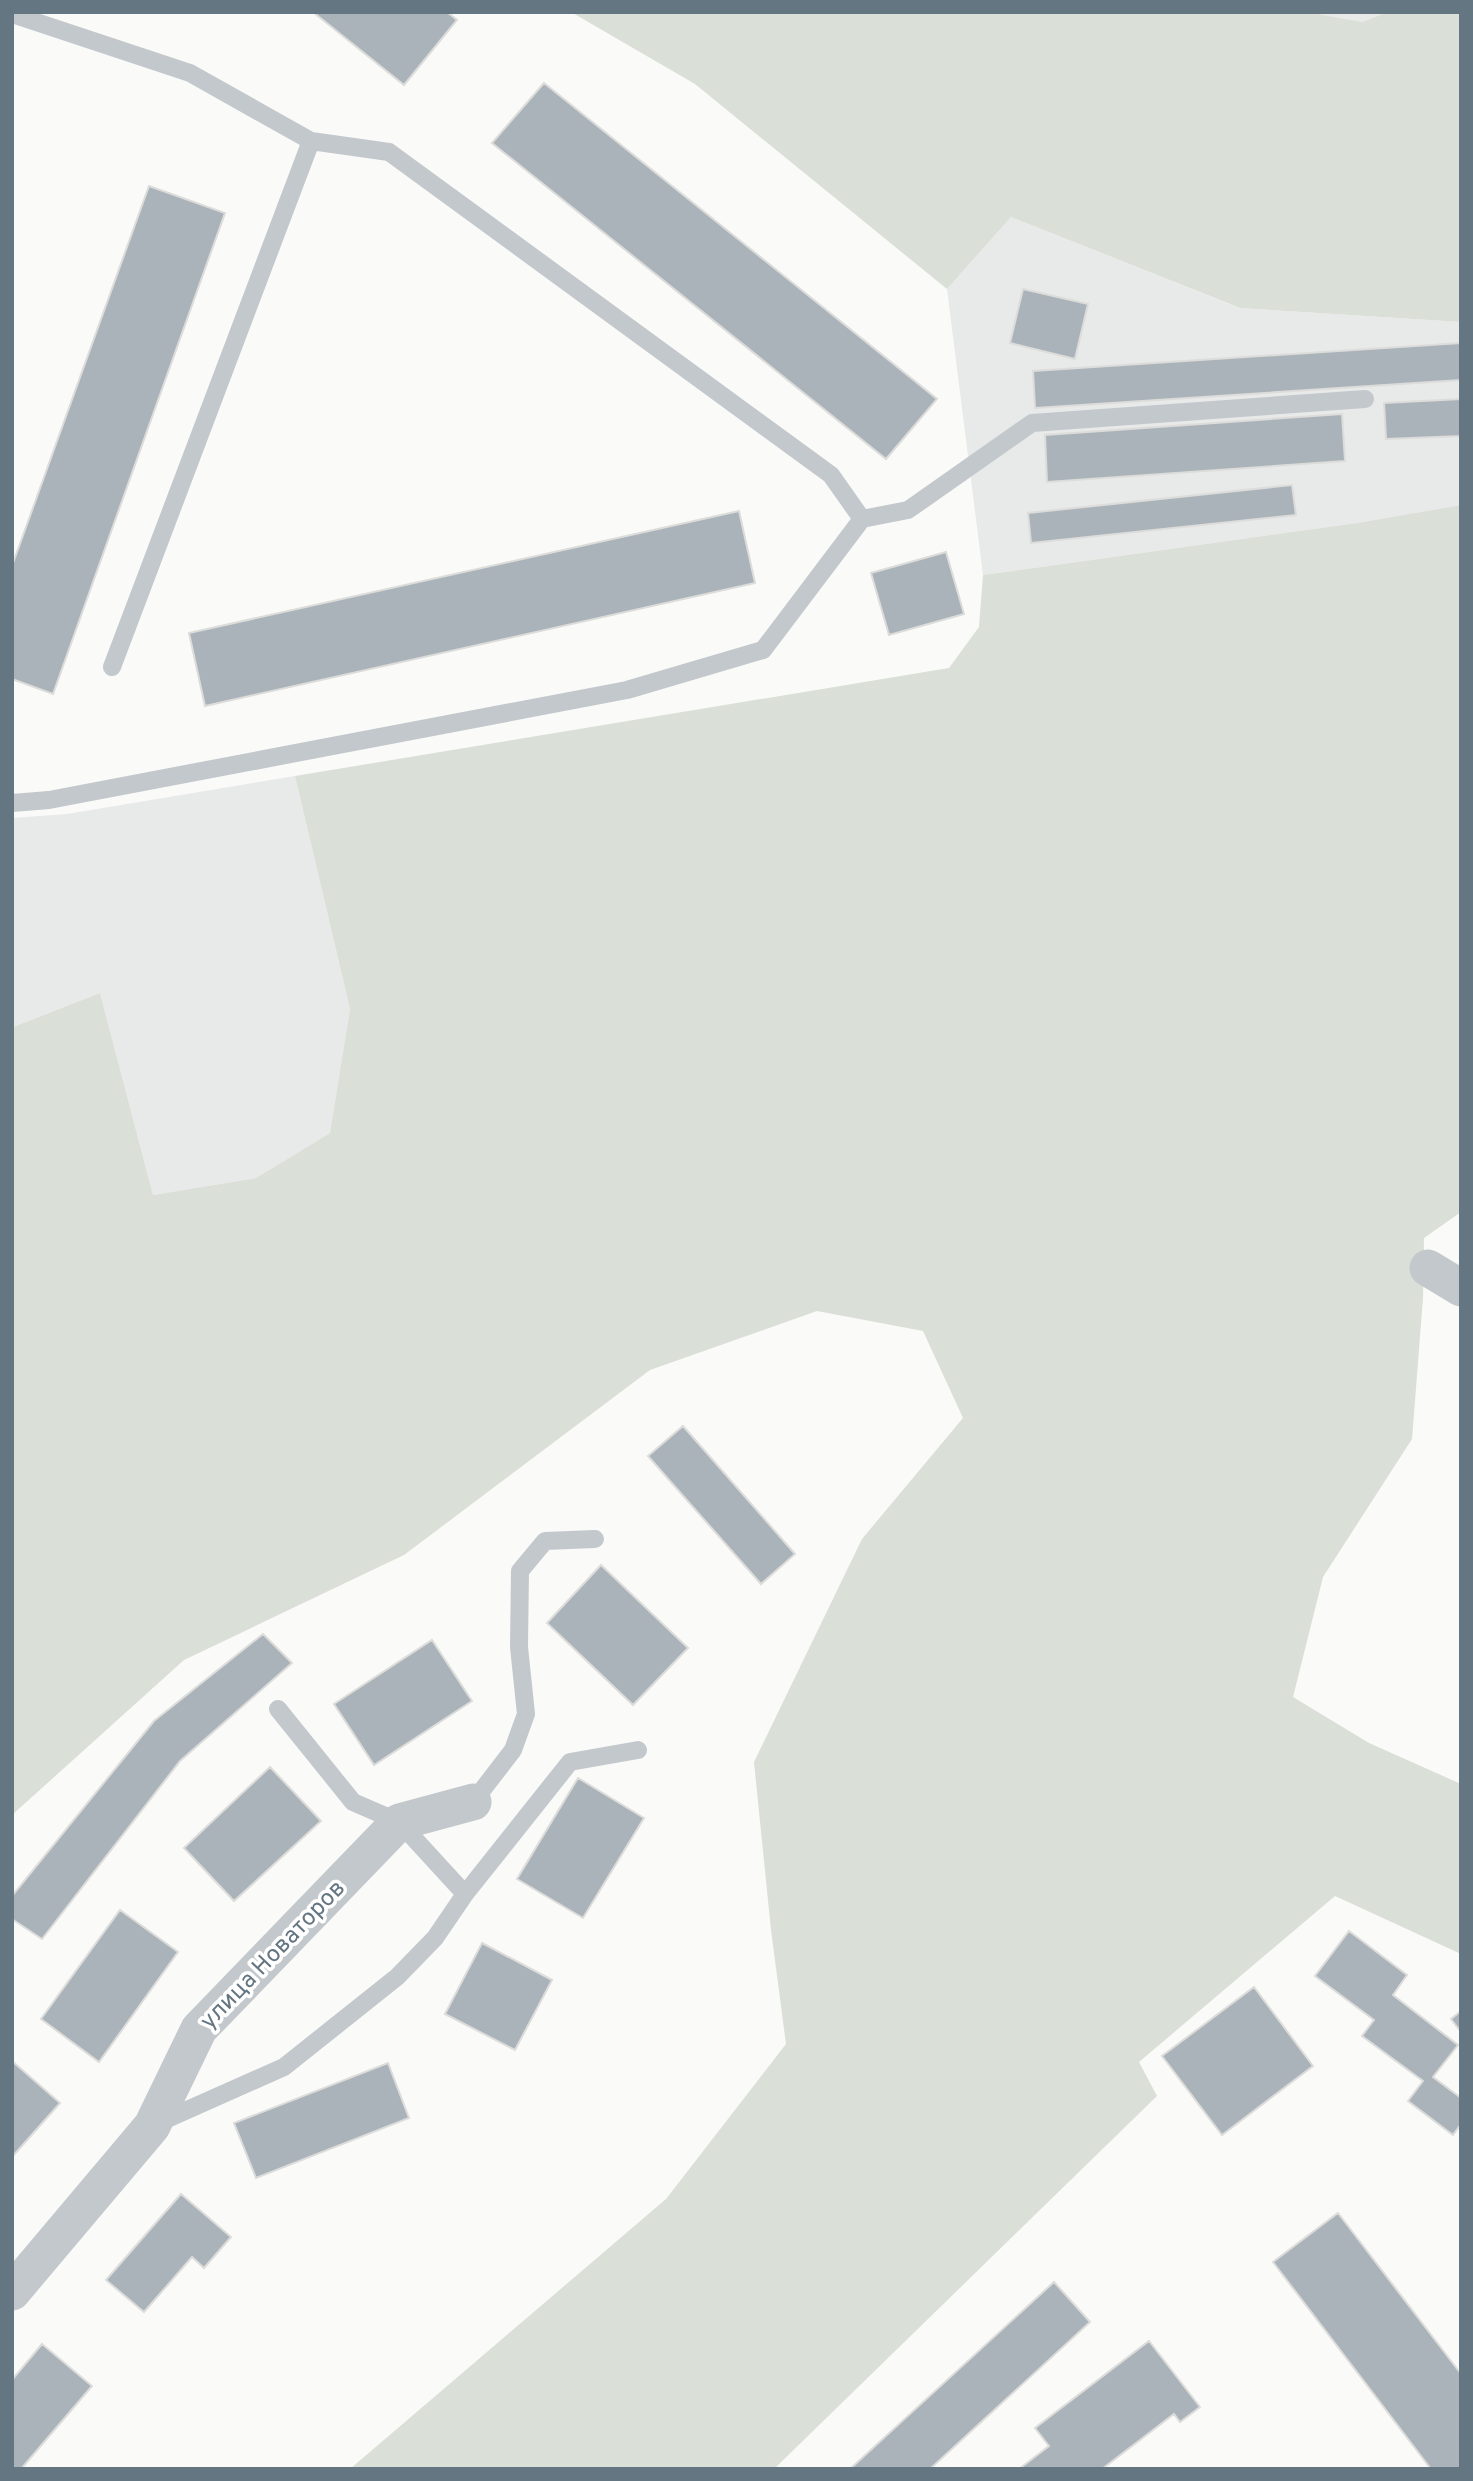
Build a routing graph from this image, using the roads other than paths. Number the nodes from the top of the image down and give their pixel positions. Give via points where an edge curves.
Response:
1 (12, 14) edge
2 (311, 141) junction
3 (1365, 399) dead end
4 (862, 519) junction
5 (112, 667) dead end
6 (12, 803) edge
7 (1428, 1268) dead end
8 (1461, 1288) edge
9 (595, 1539) dead end
10 (278, 1709) dead end
11 (638, 1750) dead end
12 (473, 1802) joint
13 (399, 1822) junction
14 (465, 1894) junction
15 (152, 2126) junction
16 (12, 2292) edge

1 - 2 lane via 190,73
2 - 4 lane via 389,152 831,475
2 - 5 lane
3 - 4 lane via 1032,423 908,510
4 - 6 lane via 763,650 628,690 49,800
7 - 8 street
9 - 12 lane via 545,1541 520,1571 519,1647 526,1714 513,1750
10 - 13 lane via 354,1802
11 - 14 lane via 570,1762
12 - 13 street
13 - 14 lane
13 - 15 street, улица Новаторов via 199,2029
14 - 15 lane via 435,1938 397,1977 284,2067
15 - 16 street, улица Новаторов

